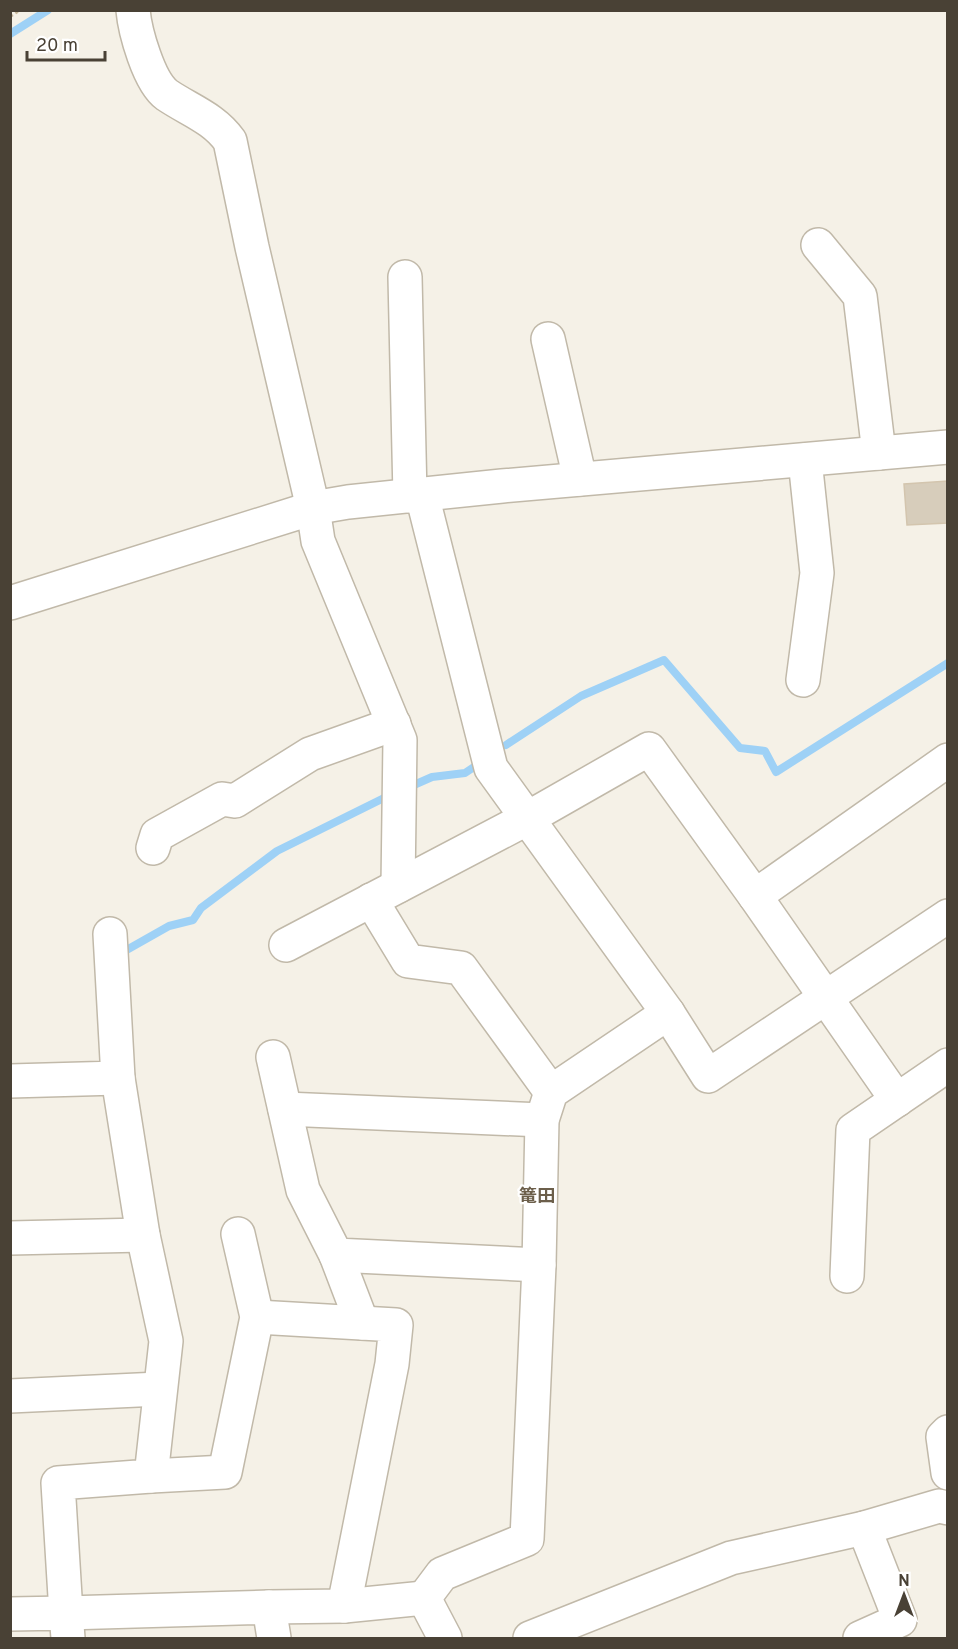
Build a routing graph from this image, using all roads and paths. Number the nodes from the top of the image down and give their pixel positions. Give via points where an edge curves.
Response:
1 (18, 10) edge
2 (133, 10) edge
3 (10, 16) edge
4 (818, 245) dead end
5 (405, 277) dead end
6 (548, 339) dead end
7 (948, 447) edge
8 (879, 453) junction
9 (805, 460) junction
10 (580, 480) junction
11 (416, 495) junction
12 (313, 508) junction
13 (10, 603) edge
14 (803, 680) dead end
15 (394, 724) junction
16 (948, 760) edge
17 (528, 818) junction
18 (153, 848) dead end
19 (385, 893) junction
20 (755, 896) junction
21 (948, 916) edge
22 (110, 934) dead end
23 (286, 945) dead end
24 (826, 999) junction
25 (668, 1013) junction
26 (273, 1057) dead end
27 (948, 1065) edge
28 (118, 1078) junction
29 (10, 1081) edge
30 (897, 1100) junction
31 (546, 1106) junction
32 (285, 1109) junction
33 (238, 1234) dead end
34 (143, 1235) junction
35 (10, 1238) edge
36 (336, 1255) junction
37 (539, 1265) junction
38 (847, 1276) dead end
39 (257, 1317) junction
40 (362, 1323) junction
41 (159, 1389) junction
42 (10, 1396) edge
43 (948, 1432) edge
44 (948, 1473) edge
45 (151, 1476) junction
46 (948, 1508) edge
47 (864, 1528) junction
48 (424, 1598) junction
49 (344, 1606) junction
50 (10, 1614) edge
51 (272, 1623) edge
52 (67, 1626) edge
53 (446, 1638) edge
54 (531, 1638) edge
55 (860, 1638) edge

1 - 3 path
2 - 12 street via 152,76 165,93 213,122 230,141
4 - 8 street via 861,296
5 - 11 street
6 - 10 street
7 - 8 street
8 - 9 street
9 - 10 street
9 - 14 street via 817,573
10 - 11 street
11 - 12 street
11 - 17 street via 491,768
12 - 13 street
12 - 15 street via 318,541
15 - 18 street via 310,754 235,801 222,799 157,835
15 - 19 street via 400,740 400,792
16 - 20 street
17 - 19 street
17 - 20 street via 649,749
17 - 25 street
19 - 23 street
19 - 31 street via 408,961 461,968
20 - 24 street
21 - 24 street
22 - 28 street
24 - 25 street via 708,1076
24 - 30 street
25 - 31 street
26 - 32 street
27 - 30 street
28 - 29 street
28 - 34 street
30 - 38 street via 853,1130
31 - 32 street
31 - 37 street
32 - 36 street via 303,1190
33 - 39 street
34 - 35 street
34 - 41 street via 166,1341
36 - 37 street
36 - 40 street
37 - 48 street via 527,1539 442,1574
39 - 40 street
39 - 45 street via 225,1472
40 - 49 street via 396,1325 392,1364
41 - 42 street
41 - 45 street
43 - 44 street via 943,1437
45 - 52 street via 58,1483
46 - 47 street via 939,1506
47 - 54 street via 731,1558
47 - 55 street via 900,1620
48 - 49 street
48 - 53 street
49 - 51 street
50 - 52 street
51 - 52 street

